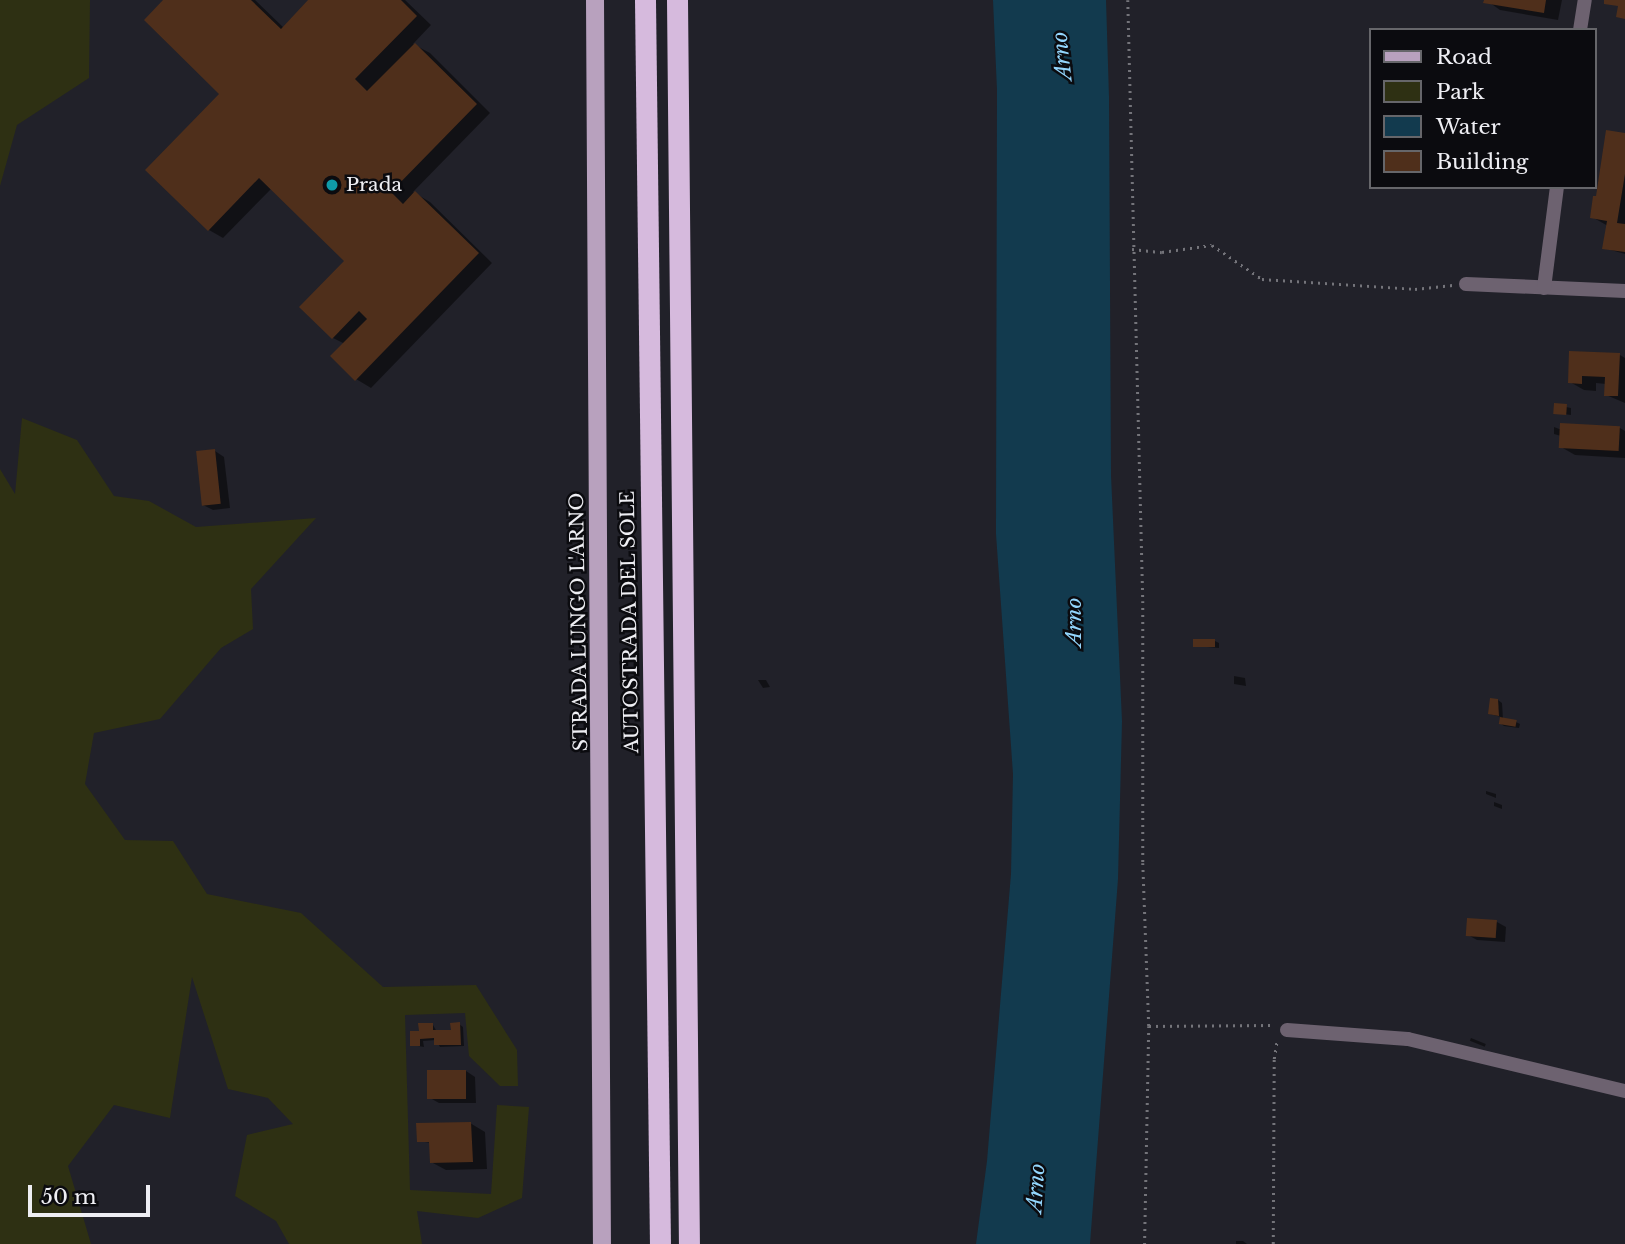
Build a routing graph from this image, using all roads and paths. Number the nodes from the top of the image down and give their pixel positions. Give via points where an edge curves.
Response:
1 (595, 0) edge
2 (645, 0) edge
3 (677, 0) edge
4 (1128, 0) edge
5 (1585, 0) edge
6 (1580, 28) edge
7 (1557, 189) edge
8 (1132, 249) junction
9 (1466, 284) joint
10 (1544, 288) junction
11 (1625, 291) edge
12 (1149, 1026) junction
13 (1287, 1030) junction
14 (1625, 1091) edge
15 (602, 1244) edge
16 (660, 1244) edge
17 (689, 1244) edge
18 (1145, 1244) edge
19 (1273, 1244) edge

1 - 15 main road, STRADA LUNGO L'ARNO
2 - 16 highway, AUTOSTRADA DEL SOLE
3 - 17 highway
4 - 8 path
5 - 6 street
7 - 10 street
8 - 9 path via 1162,253 1213,245 1262,279 1415,289
8 - 12 path
9 - 10 street
10 - 11 street
12 - 13 path via 1265,1023
12 - 18 path
13 - 14 street via 1408,1039
13 - 19 path via 1277,1041 1274,1059

